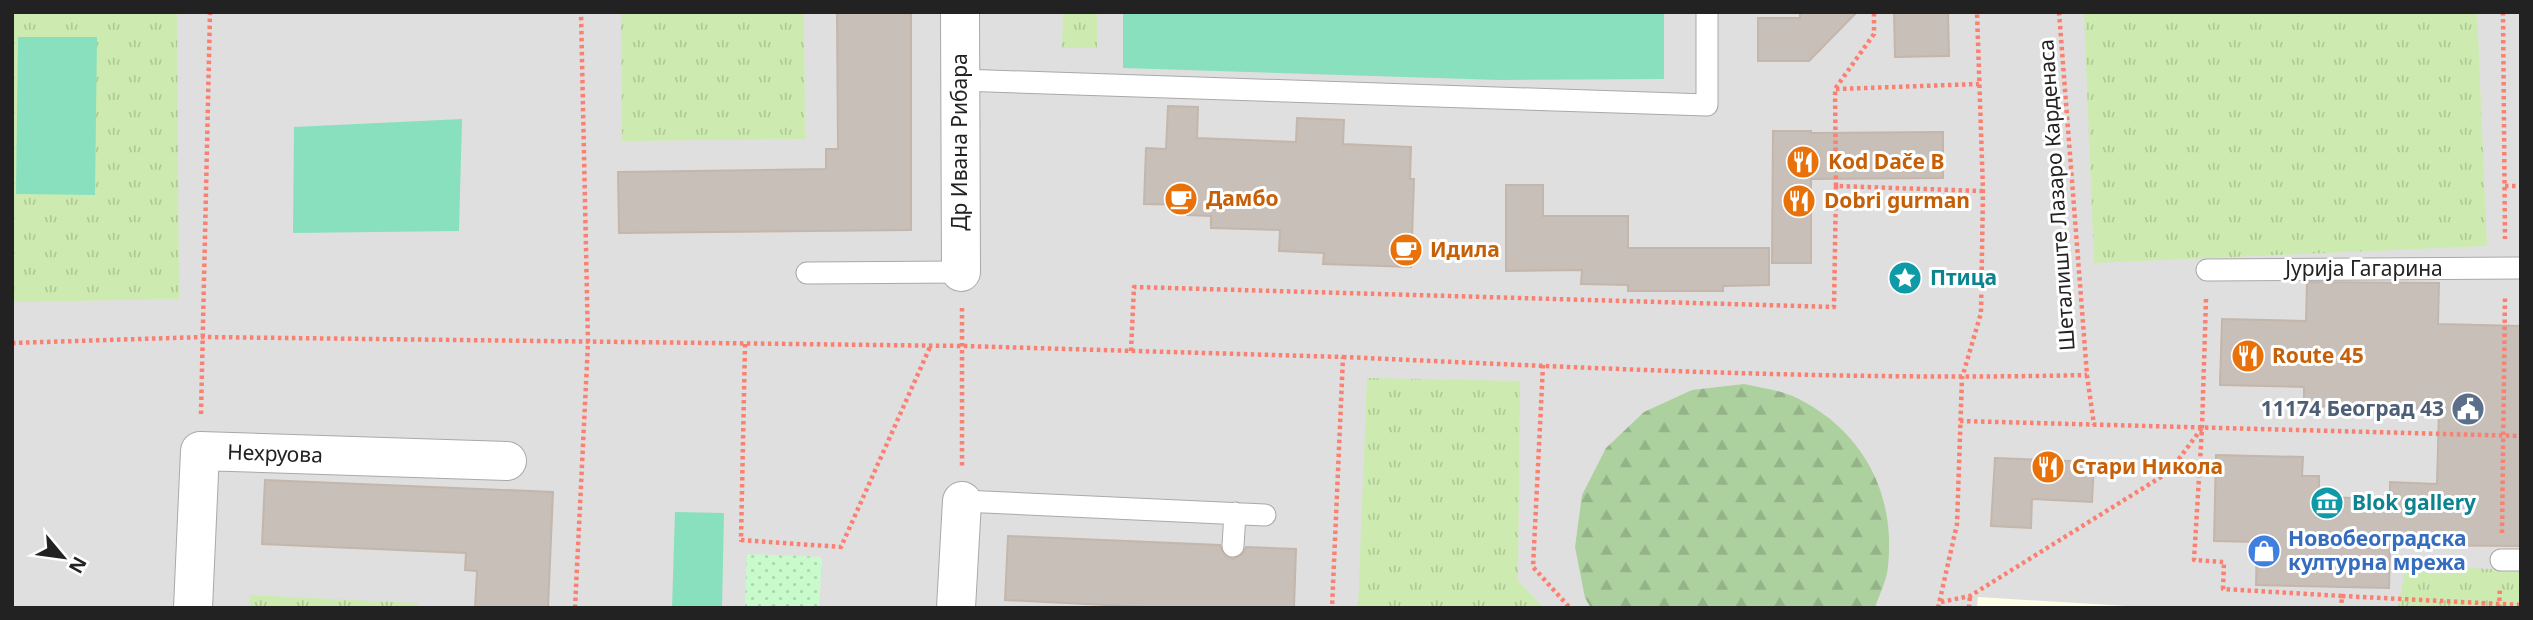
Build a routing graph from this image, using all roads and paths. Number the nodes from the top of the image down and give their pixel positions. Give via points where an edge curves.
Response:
1 (210, 12) edge
2 (580, 12) edge
3 (960, 12) edge
4 (1707, 12) edge
5 (1874, 12) edge
6 (1977, 12) edge
7 (2059, 12) edge
8 (960, 80) junction
9 (1979, 84) junction
10 (1835, 89) junction
11 (1836, 186) junction
12 (2505, 186) dead end
13 (2521, 186) edge
14 (1983, 191) junction
15 (2521, 268) edge
16 (2207, 270) joint
17 (961, 272) junction
18 (807, 273) dead end
19 (203, 337) junction
20 (12, 342) edge
21 (588, 343) junction
22 (745, 344) junction
23 (930, 346) junction
24 (964, 346) junction
25 (1131, 352) junction
26 (1343, 357) junction
27 (1543, 365) junction
28 (2087, 375) junction
29 (1962, 378) junction
30 (1960, 421) junction
31 (2094, 425) junction
32 (2202, 428) junction
33 (2521, 436) edge
34 (200, 451) junction
35 (507, 461) dead end
36 (962, 501) junction
37 (1235, 513) junction
38 (1265, 515) dead end
39 (1233, 546) dead end
40 (1970, 596) junction
41 (2342, 596) junction
42 (1940, 605) edge
43 (2521, 605) edge
44 (193, 608) edge
45 (575, 608) edge
46 (956, 608) edge
47 (1332, 608) edge
48 (1570, 608) edge
49 (1969, 608) edge
50 (2341, 608) edge

1 - 19 path
2 - 21 path
3 - 8 street, Др Ивана Рибара
4 - 8 lane via 1707,105
5 - 10 path via 1874,34
6 - 9 path
7 - 28 path, Шеталиште Лазаро Карденаса
8 - 17 street, Др Ивана Рибара
9 - 10 path
9 - 14 path
10 - 11 path
11 - 14 path
11 - 25 path via 1834,307 1134,287
12 - 13 path
14 - 29 path via 1981,313
15 - 16 lane, Јурија Гагарина
16 - 32 path
17 - 18 lane
17 - 24 path
19 - 20 path, Шеталиште Лазаро Карденаса
19 - 21 path, Шеталиште Лазаро Карденаса
19 - 34 path
21 - 22 path, Шеталиште Лазаро Карденаса
21 - 45 path
22 - 23 path, Шеталиште Лазаро Карденаса
22 - 23 path via 741,540 841,547
23 - 24 path, Шеталиште Лазаро Карденаса
24 - 25 path, Шеталиште Лазаро Карденаса
24 - 36 path
25 - 26 path, Шеталиште Лазаро Карденаса
26 - 27 path, Шеталиште Лазаро Карденаса
26 - 47 path
27 - 29 path, Шеталиште Лазаро Карденаса
27 - 48 path via 1533,567
28 - 29 path, Шеталиште Лазаро Карденаса
28 - 31 path, Шеталиште Лазаро Карденаса
29 - 30 path
30 - 31 path
30 - 42 path via 1957,523
31 - 32 path
32 - 33 path
32 - 40 path via 2169,472
32 - 41 path via 2194,560 2224,562 2222,589
34 - 35 street, Нехруова
34 - 44 street, Нехруова
36 - 37 lane
36 - 46 street
37 - 38 lane
37 - 39 lane
40 - 42 path
40 - 49 path
41 - 43 path
41 - 50 path

